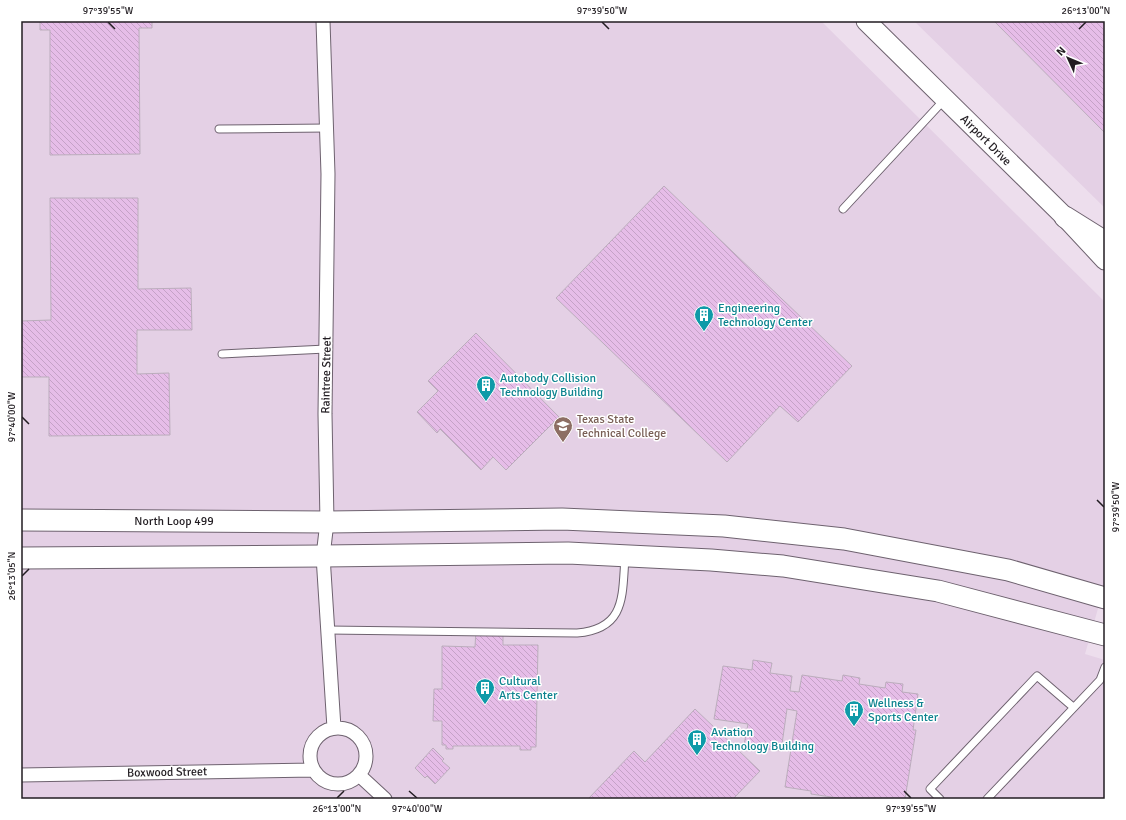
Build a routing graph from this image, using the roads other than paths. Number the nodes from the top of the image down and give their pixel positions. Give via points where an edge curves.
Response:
1 (323, 21) edge
2 (866, 21) edge
3 (944, 99) junction
4 (327, 128) junction
5 (219, 129) dead end
6 (843, 209) dead end
7 (1065, 217) junction
8 (1105, 242) edge
9 (1105, 260) edge
10 (326, 349) junction
11 (222, 354) dead end
12 (21, 520) edge
13 (327, 522) junction
14 (323, 556) junction
15 (625, 556) junction
16 (21, 558) edge
17 (1105, 598) edge
18 (328, 630) junction
19 (1105, 635) edge
20 (1105, 667) edge
21 (1073, 707) junction
22 (334, 728) junction
23 (313, 770) junction
24 (21, 775) edge
25 (359, 775) junction
26 (385, 799) edge
27 (940, 799) edge
28 (987, 799) edge

1 - 4 street, Raintree Street
2 - 3 street, Airport Drive
3 - 6 lane
3 - 7 street, Airport Drive
4 - 5 lane
4 - 10 street, Raintree Street
7 - 8 main road
7 - 9 street, Airport Drive
10 - 11 lane
10 - 13 street, Raintree Street
12 - 13 main road, North Loop 499
13 - 14 street, Raintree Street
13 - 17 main road, North Loop 499 via 562,519 724,526 876,545 1008,570
14 - 15 main road via 568,553
14 - 16 main road
14 - 18 street, Raintree Street
15 - 18 lane via 619,609 602,627 589,632
15 - 19 main road via 783,566 938,591
18 - 22 street, Raintree Street
20 - 21 lane via 1100,680
21 - 27 lane via 1037,676 930,789
21 - 28 lane
22 - 23 street via 321,734 312,744 309,757
22 - 25 street via 347,730 358,737 365,749 365,762
23 - 24 street, Boxwood Street
23 - 25 street via 322,780 334,785 348,782
25 - 26 street

